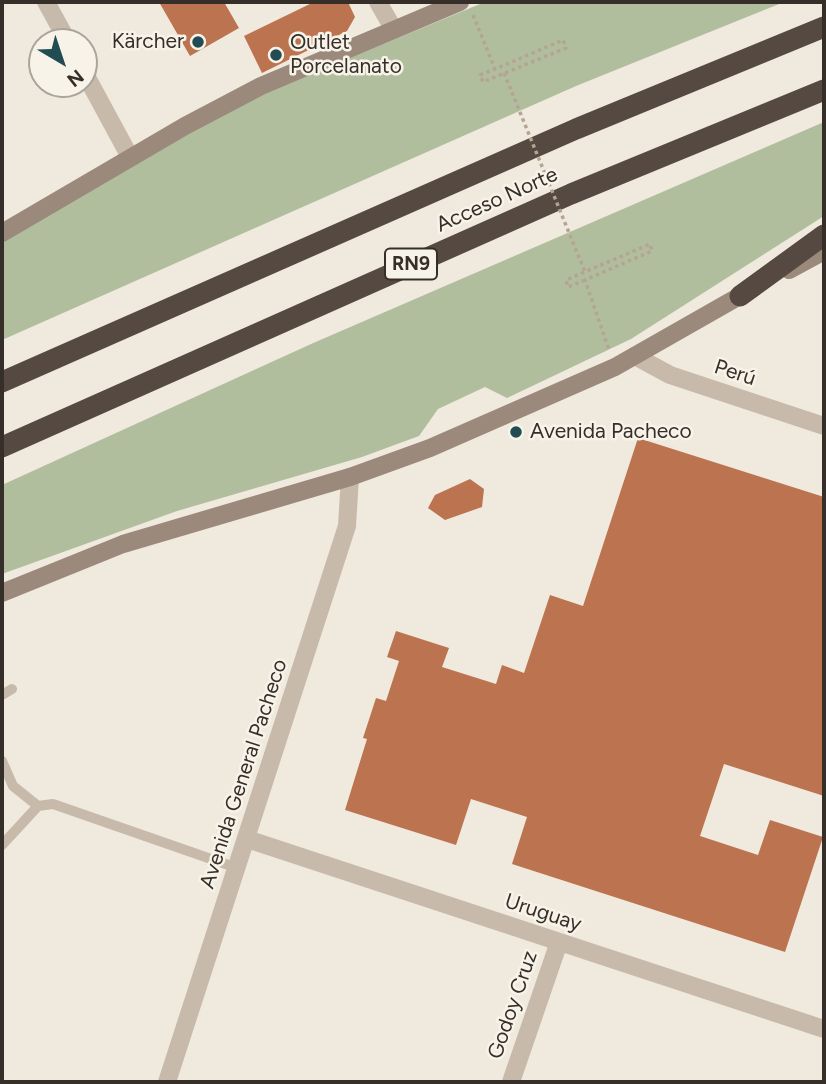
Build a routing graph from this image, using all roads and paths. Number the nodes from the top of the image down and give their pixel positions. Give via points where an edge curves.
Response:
1 (46, 2) edge
2 (378, 2) edge
3 (466, 7) edge
4 (824, 27) edge
5 (60, 28) edge
6 (394, 30) junction
7 (495, 68) junction
8 (504, 73) junction
9 (824, 90) edge
10 (98, 98) edge
11 (130, 158) junction
12 (2, 233) edge
13 (824, 235) edge
14 (824, 251) edge
15 (585, 272) junction
16 (585, 280) junction
17 (740, 296) junction
18 (635, 356) junction
19 (615, 367) junction
20 (2, 382) edge
21 (824, 426) edge
22 (2, 447) edge
23 (350, 477) junction
24 (2, 593) edge
25 (12, 689) dead end
26 (2, 695) edge
27 (2, 761) edge
28 (38, 806) junction
29 (247, 839) junction
30 (2, 845) edge
31 (237, 868) junction
32 (559, 943) junction
33 (824, 1029) edge
34 (167, 1082) edge
35 (511, 1082) edge

1 - 5 street
2 - 6 street
3 - 6 street
3 - 7 path
4 - 20 highway, Acceso Norte via 576,128
6 - 11 street via 261,86
7 - 8 path via 480,75 483,82
7 - 8 path via 563,40 566,48
8 - 15 path, bridge
9 - 22 highway, Acceso Norte / RN9 via 571,194
10 - 11 street
11 - 12 street
13 - 17 highway
14 - 17 street
15 - 16 path via 566,280 568,287
15 - 16 path via 650,244 652,251
16 - 19 path
17 - 18 street
18 - 19 street
18 - 21 street, Perú via 670,375
19 - 23 street via 494,422
23 - 24 street via 123,544
23 - 29 street, Avenida General Pacheco via 346,526
25 - 26 lane
27 - 28 lane via 13,786
28 - 30 lane
28 - 31 lane via 53,804
29 - 31 street, Avenida General Pacheco
29 - 32 street, Uruguay
31 - 34 street, Avenida General Pacheco
32 - 33 street, Uruguay
32 - 35 street, Godoy Cruz

